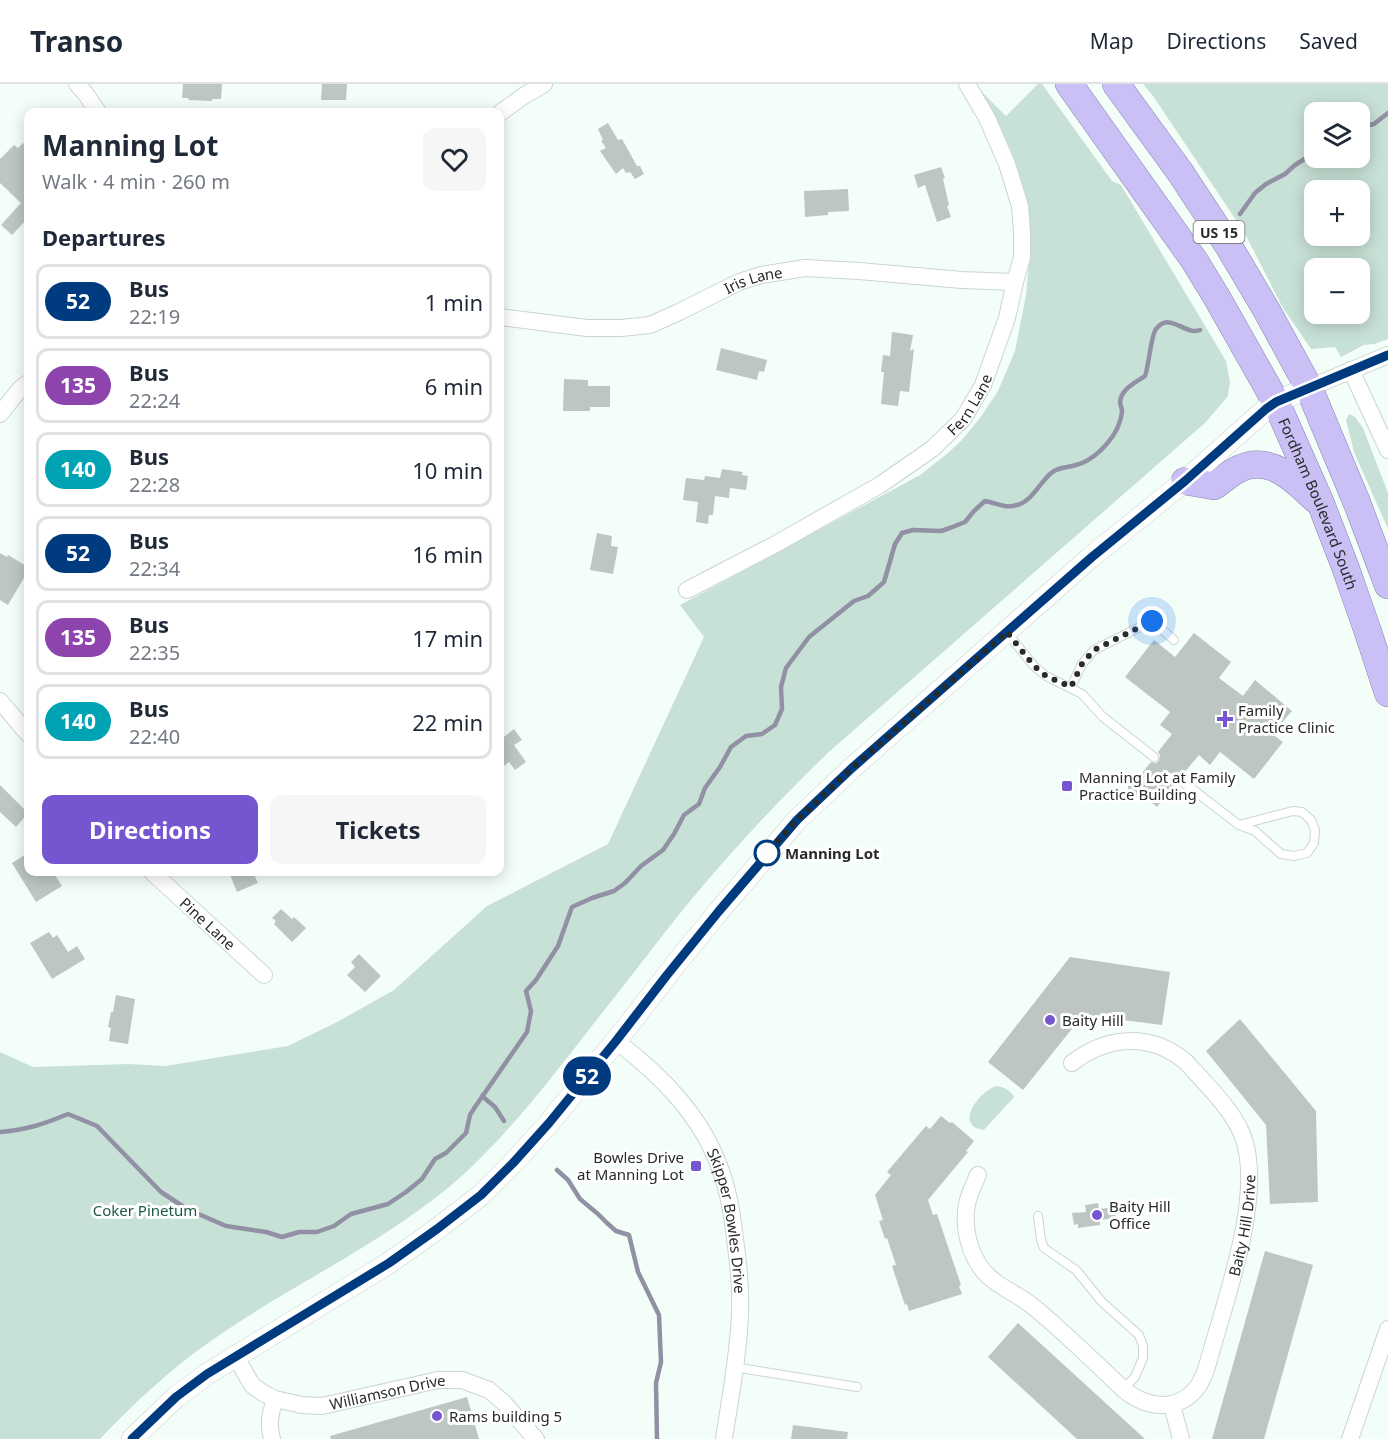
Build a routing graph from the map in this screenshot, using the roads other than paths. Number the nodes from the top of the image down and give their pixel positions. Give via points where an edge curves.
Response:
1 (77, 84) edge
2 (544, 84) edge
3 (967, 84) edge
4 (1069, 84) edge
5 (1116, 84) edge
6 (521, 89) edge
7 (95, 108) edge
8 (504, 108) edge
9 (1015, 282) junction
10 (504, 318) edge
11 (1388, 355) edge
12 (1351, 370) junction
13 (24, 386) edge
14 (1309, 388) junction
15 (1276, 402) junction
16 (0, 414) edge
17 (1388, 450) edge
18 (1185, 481) junction
19 (1321, 504) junction
20 (1388, 585) edge
21 (687, 590) dead end
22 (1007, 632) junction
23 (1174, 640) dead end
24 (1071, 687) junction
25 (1388, 693) edge
26 (0, 701) edge
27 (24, 729) edge
28 (1154, 757) dead end
29 (1179, 779) dead end
30 (1239, 825) junction
31 (156, 876) edge
32 (264, 975) dead end
33 (616, 1041) junction
34 (1072, 1063) dead end
35 (978, 1175) dead end
36 (1038, 1216) dead end
37 (1388, 1329) edge
38 (236, 1357) junction
39 (734, 1367) junction
40 (857, 1387) dead end
41 (1123, 1389) junction
42 (276, 1399) junction
43 (1172, 1405) junction
44 (132, 1439) edge
45 (272, 1439) edge
46 (536, 1439) edge
47 (724, 1439) edge
48 (1181, 1439) edge
49 (1350, 1439) edge

1 - 7 street
2 - 6 street
3 - 9 street, Fern Lane via 1007,164 1020,206 1022,257
4 - 15 highway, Fordham Boulevard South / US 15 via 1194,260
5 - 14 highway, US 15 via 1228,245
6 - 8 street
9 - 10 street, Iris Lane via 806,268 761,274 650,325 587,328
9 - 21 street, Fern Lane via 1007,318 983,385 963,419 932,449 880,485
11 - 12 street
12 - 14 street
12 - 17 street
13 - 16 street
14 - 15 street
14 - 20 highway, US 15
15 - 18 street
15 - 19 highway, Fordham Boulevard South / US 15
18 - 19 highway via 1214,486 1243,467 1263,465 1281,470
18 - 22 street
19 - 25 highway, Fordham Boulevard South / US 15
22 - 24 lane via 1034,666
22 - 33 street via 797,820
23 - 24 lane via 1152,621 1094,650
24 - 28 lane
26 - 27 street
29 - 30 lane
30 - 30 lane via 1255,831 1281,854 1306,853 1314,843 1311,820 1302,812
31 - 32 street, Pine Lane
33 - 38 street via 549,1123 481,1195 389,1263
33 - 39 street, Skipper Bowles Drive via 683,1102 720,1169 732,1216 739,1269 740,1312
34 - 43 street, Baity Hill Drive via 1090,1050 1124,1040 1167,1049 1186,1062 1243,1135 1249,1173 1246,1220 1238,1256 1203,1377 1192,1394
35 - 41 street via 966,1208 966,1232 982,1270 1044,1316
36 - 41 lane via 1044,1248 1076,1270 1102,1302 1139,1335 1143,1358 1135,1377
37 - 49 street
38 - 42 street, Williamson Drive via 252,1385
38 - 44 street via 176,1397
39 - 40 lane
39 - 47 street, Skipper Bowles Drive
41 - 43 street via 1144,1403
42 - 45 street via 270,1415
42 - 46 street, Williamson Drive via 302,1406 322,1406 438,1380 462,1380 489,1390
43 - 48 street

